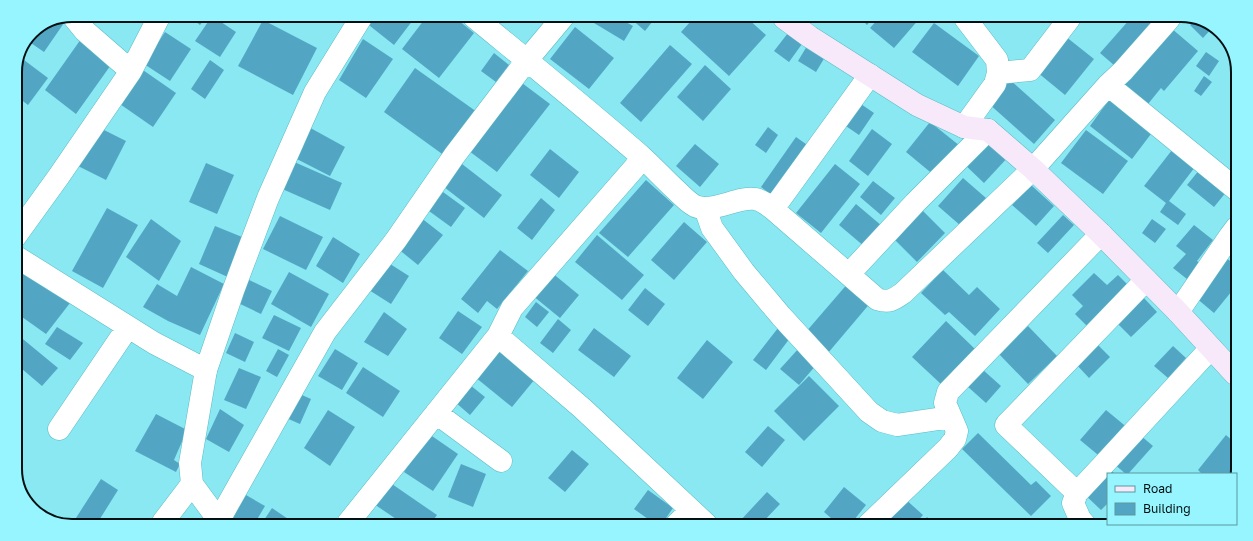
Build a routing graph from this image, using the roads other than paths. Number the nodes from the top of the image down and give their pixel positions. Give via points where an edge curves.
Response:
1 (78, 22) edge
2 (156, 22) edge
3 (358, 22) edge
4 (481, 22) edge
5 (559, 22) edge
6 (789, 22) edge
7 (968, 22) edge
8 (1067, 22) edge
9 (1167, 22) edge
10 (527, 60) junction
11 (131, 71) junction
12 (998, 73) junction
13 (870, 75) junction
14 (1108, 85) junction
15 (964, 128) junction
16 (988, 130) junction
17 (643, 158) junction
18 (1033, 169) junction
19 (1231, 185) edge
20 (705, 208) junction
21 (773, 209) junction
22 (22, 227) edge
23 (1102, 234) junction
24 (1231, 235) edge
25 (22, 260) edge
26 (848, 274) junction
27 (1146, 280) junction
28 (1178, 312) junction
29 (128, 327) junction
30 (498, 336) junction
31 (1211, 348) junction
32 (206, 370) junction
33 (1231, 370) edge
34 (436, 413) junction
35 (951, 417) junction
36 (58, 429) dead end
37 (501, 461) dead end
38 (192, 484) junction
39 (1077, 492) junction
40 (165, 519) edge
41 (218, 519) edge
42 (221, 519) edge
43 (351, 519) edge
44 (691, 519) edge
45 (874, 519) edge
46 (1081, 519) edge

1 - 11 street
2 - 11 street
3 - 32 street via 315,92 268,198
4 - 10 street
5 - 10 street
6 - 13 main road
7 - 12 street via 997,60
8 - 12 street via 1030,70
9 - 14 street
10 - 17 street
10 - 42 street via 454,156 396,240 325,332
11 - 22 street
12 - 15 street via 995,84
13 - 15 main road via 917,105
13 - 21 street
14 - 18 street
14 - 19 street
15 - 16 main road
16 - 18 main road
16 - 26 street
17 - 20 street via 685,199 696,207
17 - 30 street via 512,308
18 - 23 main road
18 - 26 street via 894,299 885,302 877,299
20 - 21 street via 746,198 760,200
20 - 35 street via 712,228 744,272 869,412 882,421 896,425
21 - 26 street
23 - 27 main road
23 - 35 street via 948,392 945,403
24 - 28 street
25 - 29 street
27 - 28 main road
27 - 39 street via 1006,425
28 - 31 main road
29 - 32 street
29 - 36 street
30 - 34 street
30 - 44 street via 582,408
31 - 33 main road
31 - 39 street
32 - 38 street via 190,463
34 - 37 street
34 - 43 street
35 - 45 street via 957,431 955,439
38 - 40 street
38 - 41 street
39 - 46 street via 1073,503

